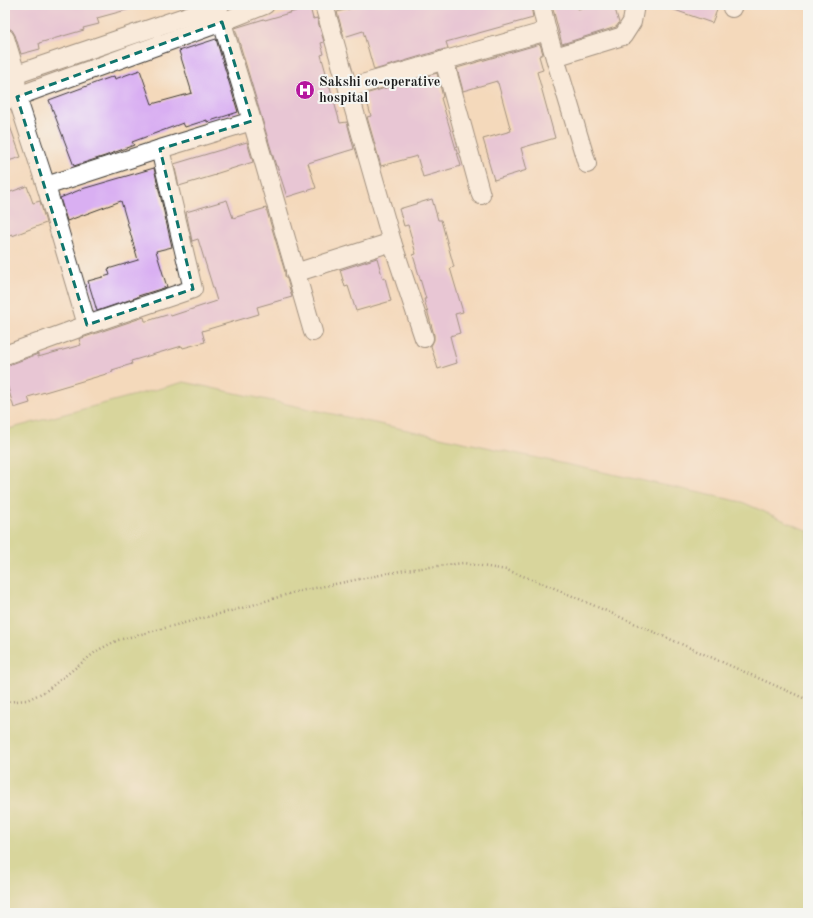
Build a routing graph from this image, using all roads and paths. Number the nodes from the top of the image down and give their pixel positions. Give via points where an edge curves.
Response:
1 (265, 5) edge
2 (324, 5) edge
3 (541, 5) edge
4 (635, 5) edge
5 (220, 11) edge
6 (547, 32) junction
7 (5, 38) edge
8 (555, 57) junction
9 (444, 60) junction
10 (10, 76) edge
11 (348, 88) junction
12 (11, 99) edge
13 (252, 121) junction
14 (160, 149) junction
15 (587, 164) dead end
16 (46, 186) junction
17 (481, 195) dead end
18 (392, 242) junction
19 (295, 273) junction
20 (87, 325) junction
21 (313, 332) dead end
22 (424, 338) dead end
23 (5, 355) edge
24 (808, 700) edge
25 (5, 702) edge

1 - 5 street
2 - 11 street
3 - 6 street
4 - 8 street via 632,22 623,36
5 - 10 street
5 - 12 street
5 - 13 street
6 - 8 street
6 - 9 street
7 - 10 street
8 - 15 street
9 - 11 street
9 - 17 street
10 - 12 street
11 - 18 street
12 - 16 street
13 - 14 street
13 - 19 street
14 - 16 street
14 - 20 street via 193,289
16 - 20 street
18 - 19 street
18 - 22 street
19 - 21 street
20 - 23 street
24 - 25 path via 552,587 507,570 463,563 405,570 294,592 118,640 98,650 46,691 27,700

